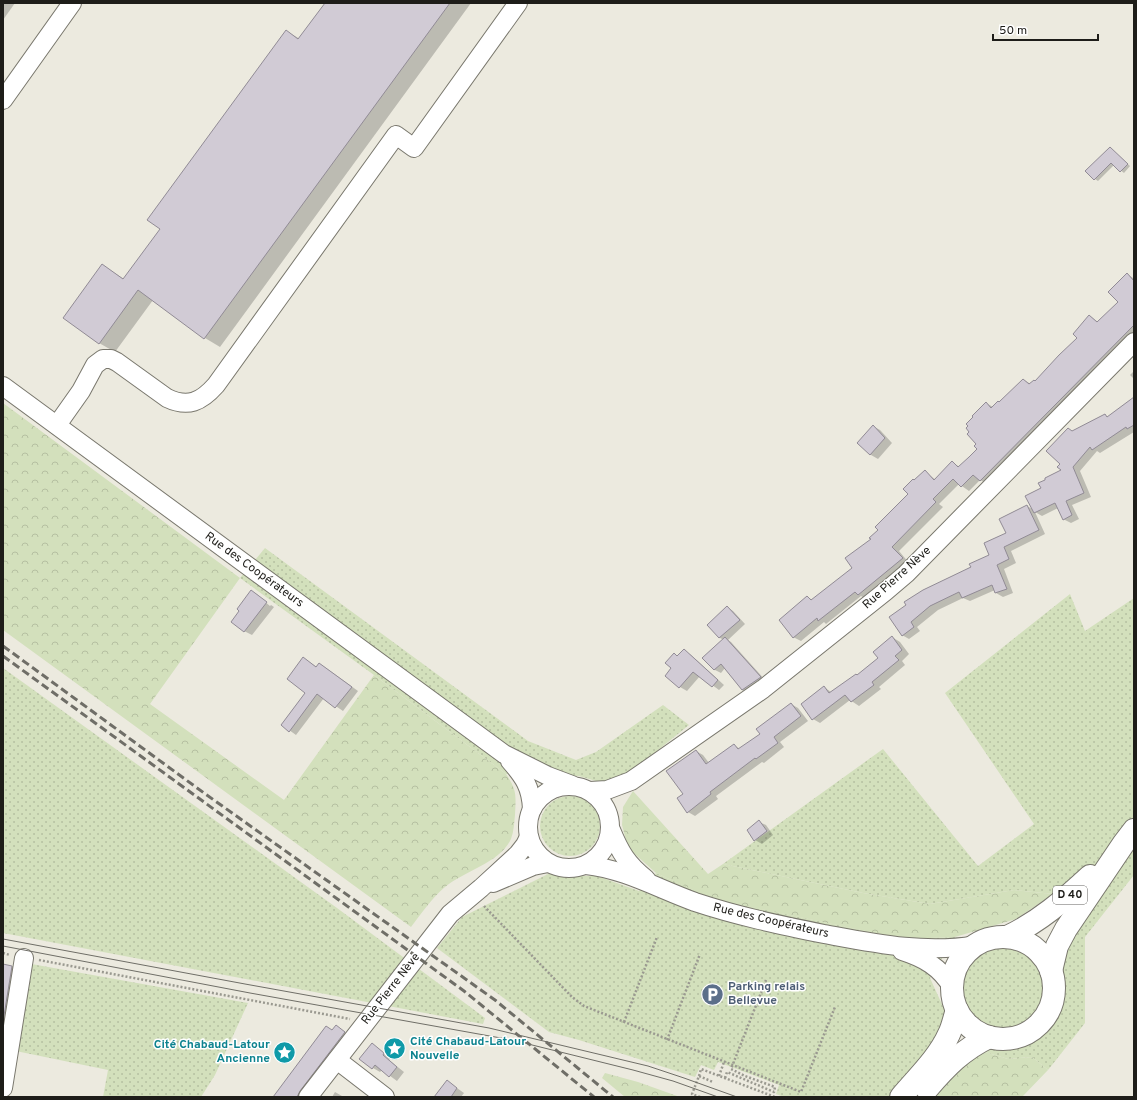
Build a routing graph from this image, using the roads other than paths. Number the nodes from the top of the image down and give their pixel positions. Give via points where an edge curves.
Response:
1 (72, 3) edge
2 (518, 3) edge
3 (3, 100) edge
4 (1134, 342) edge
5 (3, 386) edge
6 (57, 426) junction
7 (504, 754) junction
8 (631, 781) junction
9 (572, 785) junction
10 (590, 791) junction
11 (532, 809) junction
12 (610, 823) junction
13 (529, 837) junction
14 (1129, 837) edge
15 (548, 863) junction
16 (586, 865) junction
17 (656, 886) junction
18 (477, 891) junction
19 (1007, 937) junction
20 (975, 945) junction
21 (888, 946) junction
22 (24, 958) road end
23 (1051, 971) junction
24 (952, 987) junction
25 (957, 1010) junction
26 (989, 1037) junction
27 (337, 1060) junction
28 (3, 1088) edge
29 (308, 1097) edge
30 (385, 1097) edge
31 (901, 1097) edge
32 (919, 1097) edge

1 - 3 street
2 - 6 street via 414,148 396,135 206,396 188,403 174,402 117,362 102,359 95,365
4 - 8 street, Rue Pierre Nève via 906,574 763,689
5 - 6 street, Rue des Coopérateurs
6 - 7 street, Rue des Coopérateurs
7 - 9 street, Rue des Coopérateurs
7 - 11 street, Rue des Coopérateurs via 528,785
8 - 10 street, Rue Pierre Nève via 607,790
8 - 12 street, Rue Pierre Nève via 619,794
9 - 10 street
9 - 11 street via 548,791
10 - 12 street via 602,801
11 - 13 street via 528,820
12 - 16 street via 608,841 603,851
12 - 17 street, Rue des Coopérateurs via 619,849 626,860
13 - 15 street via 536,852
13 - 18 street, Rue Pierre Nève via 518,854
14 - 19 main road, D 40 via 1060,904
14 - 23 main road, D 40 via 1064,933 1054,953
15 - 16 street via 564,868
15 - 18 street, Rue Pierre Nève via 526,868
16 - 17 street, Rue des Coopérateurs via 602,867
17 - 21 street, Rue des Coopérateurs via 706,905 760,921
18 - 27 street, Rue Pierre Nève via 450,914
19 - 20 main road via 990,938
19 - 23 main road via 1023,941 1036,949 1044,957
20 - 21 street, Rue des Coopérateurs via 956,948
20 - 24 main road via 966,952 957,966
21 - 24 street, Rue des Coopérateurs via 920,957 933,965
22 - 28 street
23 - 26 main road via 1054,982 1053,999 1040,1023 1017,1037
24 - 25 main road
25 - 26 main road via 970,1027
25 - 31 main road via 944,1043
26 - 32 main road via 956,1057
27 - 29 street, Rue Pierre Nève
27 - 30 street

